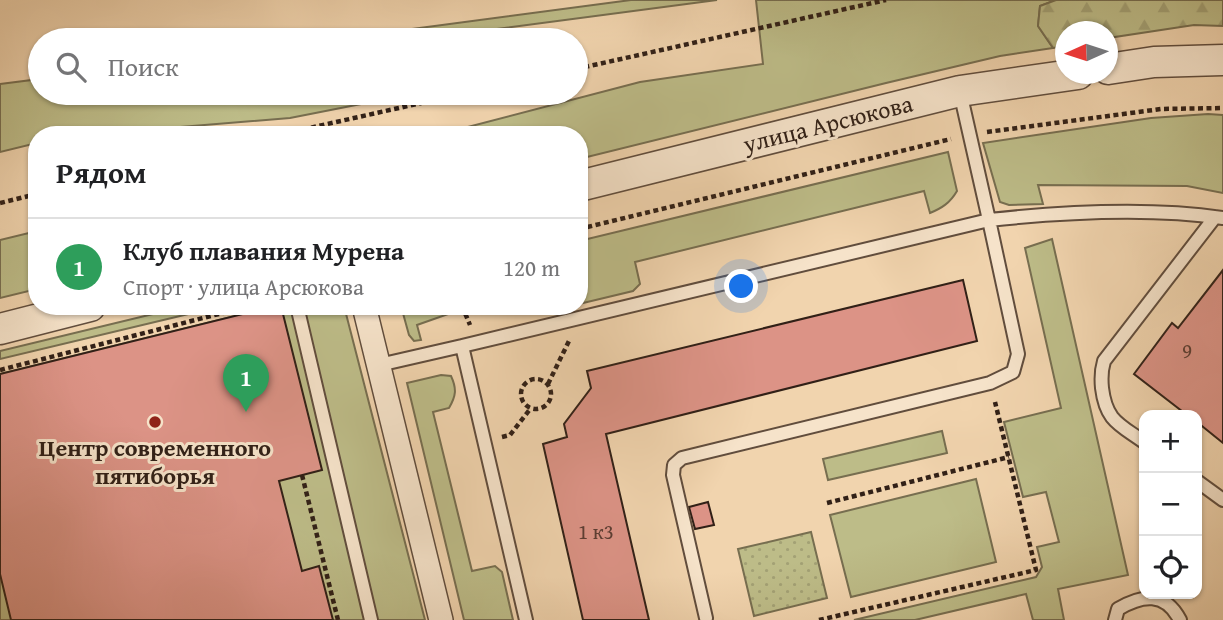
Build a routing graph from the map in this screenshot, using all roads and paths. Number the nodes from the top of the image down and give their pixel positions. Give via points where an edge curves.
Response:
1 (886, 0) edge
2 (1223, 60) edge
3 (588, 65) edge
4 (1118, 67) edge
5 (1055, 77) edge
6 (960, 91) junction
7 (412, 105) edge
8 (1223, 108) edge
9 (318, 126) edge
10 (971, 134) junction
11 (588, 184) edge
12 (28, 196) edge
13 (0, 203) edge
14 (1219, 217) edge
15 (989, 220) junction
16 (588, 227) edge
17 (55, 315) edge
18 (214, 315) edge
19 (300, 315) edge
20 (366, 315) edge
21 (567, 321) junction
22 (0, 329) edge
23 (462, 346) junction
24 (379, 365) junction
25 (0, 369) edge
26 (990, 383) junction
27 (548, 384) junction
28 (531, 408) junction
29 (1139, 438) edge
30 (484, 441) junction
31 (1009, 457) junction
32 (302, 475) dead end
33 (1202, 485) edge
34 (1223, 500) edge
35 (827, 503) dead end
36 (706, 618) edge
37 (338, 620) edge
38 (371, 620) edge
39 (441, 620) edge
40 (526, 620) edge
41 (820, 620) edge
42 (1115, 620) edge
43 (1180, 620) edge

1 - 3 path
2 - 4 street
5 - 6 street, улица Арсюкова
6 - 10 lane
6 - 11 street, улица Арсюкова
7 - 9 path
8 - 10 path via 1161,109
10 - 15 lane
10 - 16 path
12 - 13 path
14 - 15 lane via 1045,214
14 - 29 lane via 1104,360 1104,408
15 - 21 lane
15 - 26 lane via 1018,354 1013,372
17 - 22 street
18 - 25 path
19 - 38 lane
20 - 24 street
21 - 23 lane
21 - 27 path via 569,342
23 - 24 lane
23 - 30 lane
24 - 39 street
26 - 31 path
26 - 36 lane via 682,458 674,465 673,475
27 - 28 path via 552,393 549,403
27 - 28 path via 534,379 523,387 524,401
28 - 30 path via 510,435
30 - 40 lane
31 - 35 path
31 - 41 path via 1036,570
32 - 37 path
33 - 34 lane
42 - 43 lane via 1118,610 1133,600 1151,597 1170,605

